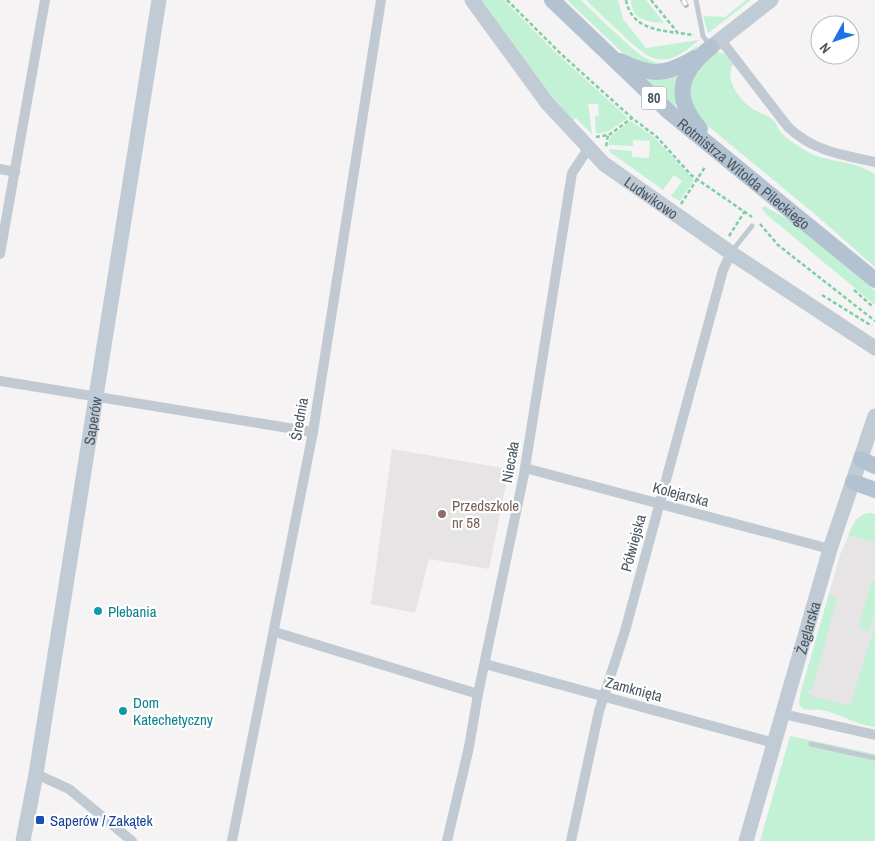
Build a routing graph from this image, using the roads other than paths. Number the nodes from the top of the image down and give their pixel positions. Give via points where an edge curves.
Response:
1 (45, 0) edge
2 (159, 0) edge
3 (380, 0) edge
4 (472, 0) edge
5 (552, 0) edge
6 (696, 0) edge
7 (771, 0) edge
8 (709, 44) junction
9 (602, 49) junction
10 (589, 143) junction
11 (728, 161) junction
12 (875, 162) edge
13 (0, 169) edge
14 (14, 172) junction
15 (752, 226) dead end
16 (731, 253) junction
17 (0, 254) edge
18 (875, 280) edge
19 (875, 348) edge
20 (0, 381) edge
21 (96, 397) junction
22 (875, 416) edge
23 (313, 432) junction
24 (868, 463) edge
25 (525, 468) junction
26 (853, 482) junction
27 (875, 490) edge
28 (659, 504) junction
29 (830, 549) junction
30 (275, 632) junction
31 (485, 664) junction
32 (478, 694) junction
33 (604, 696) junction
34 (782, 714) junction
35 (875, 735) edge
36 (774, 743) junction
37 (812, 744) dead end
38 (875, 758) edge
39 (36, 774) junction
40 (750, 840) edge
41 (23, 841) edge
42 (132, 841) edge
43 (232, 841) edge
44 (447, 841) edge
45 (571, 841) edge

1 - 14 street
2 - 21 street, Saperów
3 - 23 street, Średnia
4 - 10 street, Ludwikowo via 548,104
5 - 9 main road, Rotmistrza Witolda Pileckiego / 80
6 - 8 lane
7 - 8 street
8 - 9 main road via 670,71 654,73 629,66
8 - 11 main road via 684,80 682,98 688,114
8 - 12 street via 799,138 822,150
9 - 11 main road, Rotmistrza Witolda Pileckiego / 80
10 - 16 street, Ludwikowo via 644,194
10 - 25 street, Niecała via 572,174
11 - 18 main road, Rotmistrza Witolda Pileckiego / 80
13 - 14 street
14 - 17 street
15 - 16 lane
16 - 19 street, Ludwikowo
16 - 28 street, Półwiejska via 723,270
20 - 21 street
21 - 23 street
21 - 39 street, Saperów
22 - 24 street, Żeglarska
23 - 30 street, Średnia
24 - 26 street, Żeglarska
25 - 28 street, Kolejarska
25 - 31 street, Niecała
26 - 27 main road
26 - 29 street, Żeglarska
28 - 29 street, Kolejarska
28 - 33 street, Półwiejska
29 - 34 street, Żeglarska
30 - 32 street
30 - 43 street, Średnia
31 - 32 street, Niecała
31 - 33 street, Zamknięta
32 - 44 street, Niecała
33 - 36 street, Zamknięta
33 - 45 street, Półwiejska via 584,771
34 - 35 street
34 - 36 street, Żeglarska
36 - 40 street, Żeglarska
37 - 38 lane
39 - 41 street, Saperów
39 - 42 street via 69,790

